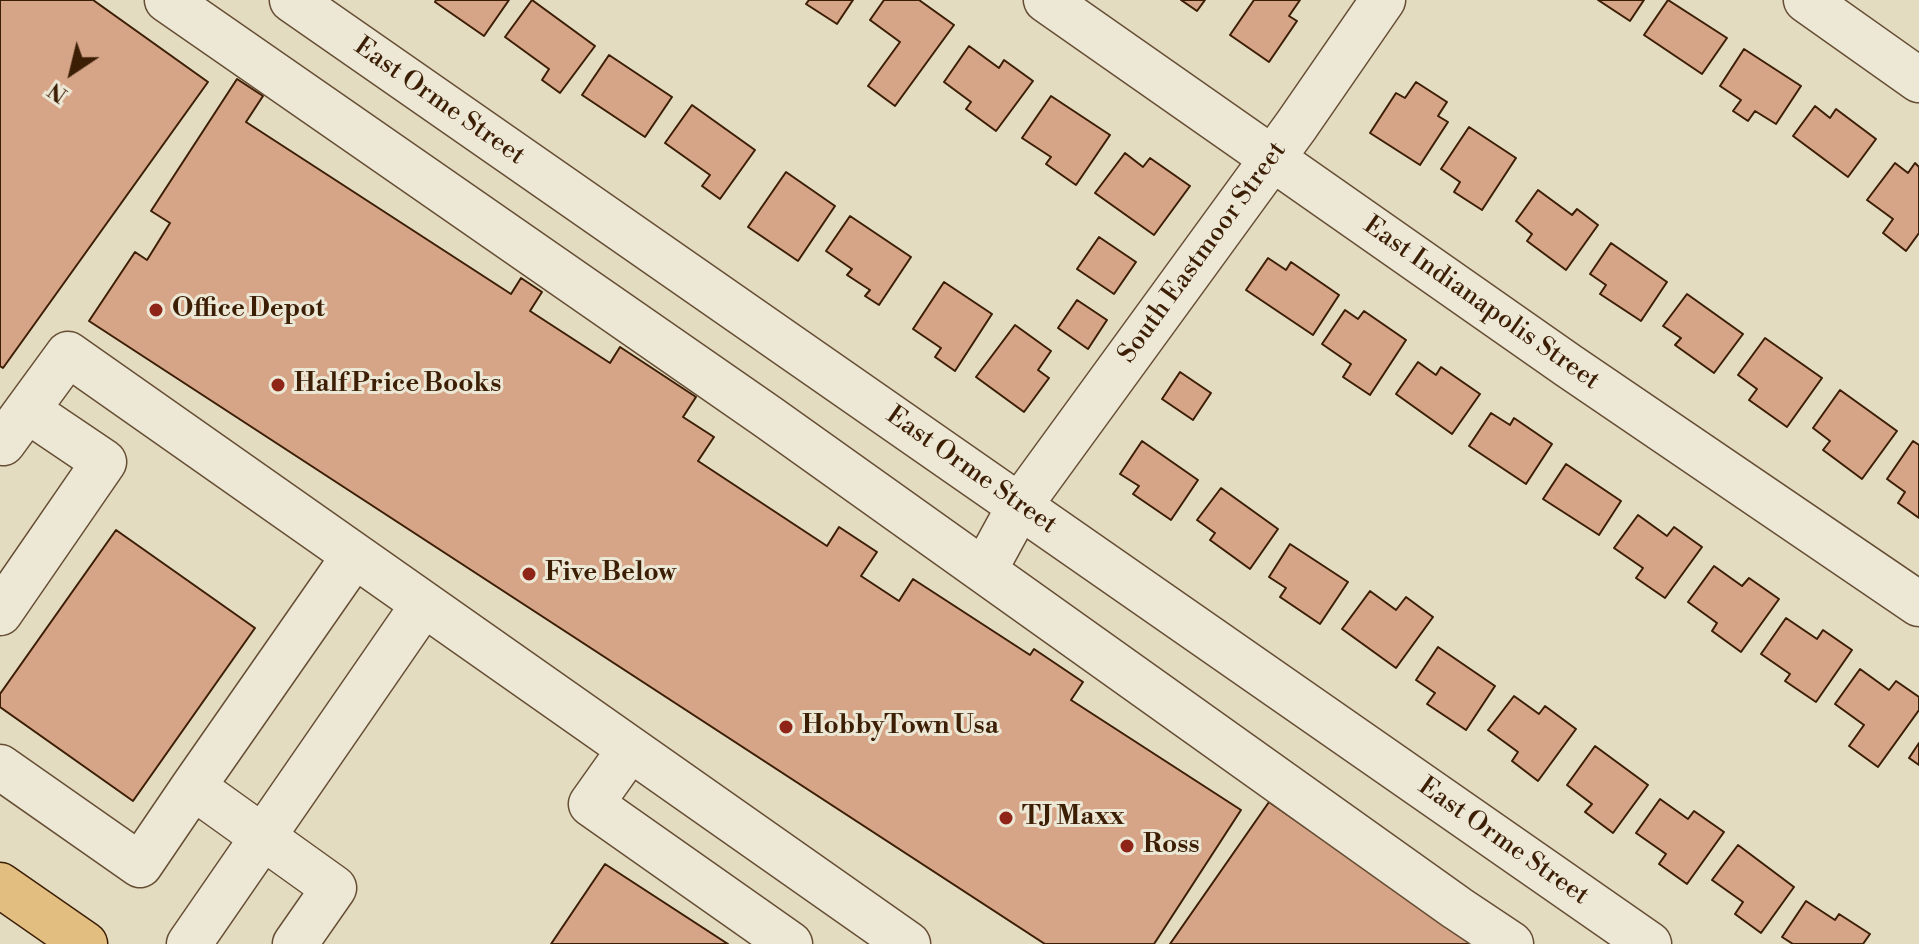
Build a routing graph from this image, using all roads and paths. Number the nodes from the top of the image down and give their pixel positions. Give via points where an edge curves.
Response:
1 (167, 0) edge
2 (292, 0) edge
3 (1046, 0) edge
4 (1383, 0) edge
5 (1806, 0) edge
6 (1919, 80) edge
7 (1272, 158) junction
8 (13, 426) edge
9 (1020, 505) junction
10 (354, 556) junction
11 (984, 571) junction
12 (1919, 604) edge
13 (423, 605) junction
14 (0, 613) edge
15 (630, 749) junction
16 (0, 767) edge
17 (193, 787) junction
18 (262, 837) junction
19 (0, 885) edge
20 (840, 896) junction
21 (85, 944) edge
22 (189, 944) edge
23 (295, 944) edge
24 (790, 944) edge
25 (807, 944) edge
26 (908, 944) edge
27 (1511, 944) edge
28 (1649, 944) edge

1 - 11 street
2 - 9 street, East Orme Street
3 - 7 street, East Indianapolis Street
4 - 7 street, South Eastmoor Street
5 - 6 street
7 - 9 street, South Eastmoor Street
7 - 12 street, East Indianapolis Street
8 - 10 street via 68,354
8 - 14 street via 104,462
9 - 11 street, South Eastmoor Street
9 - 28 street, East Orme Street
10 - 13 street
10 - 17 street
11 - 27 street
13 - 15 street
13 - 18 street
15 - 20 street
15 - 24 street via 591,804
16 - 17 street via 140,865
17 - 18 street
18 - 22 street
18 - 23 street via 334,888
19 - 21 main road
20 - 25 street
20 - 26 street

